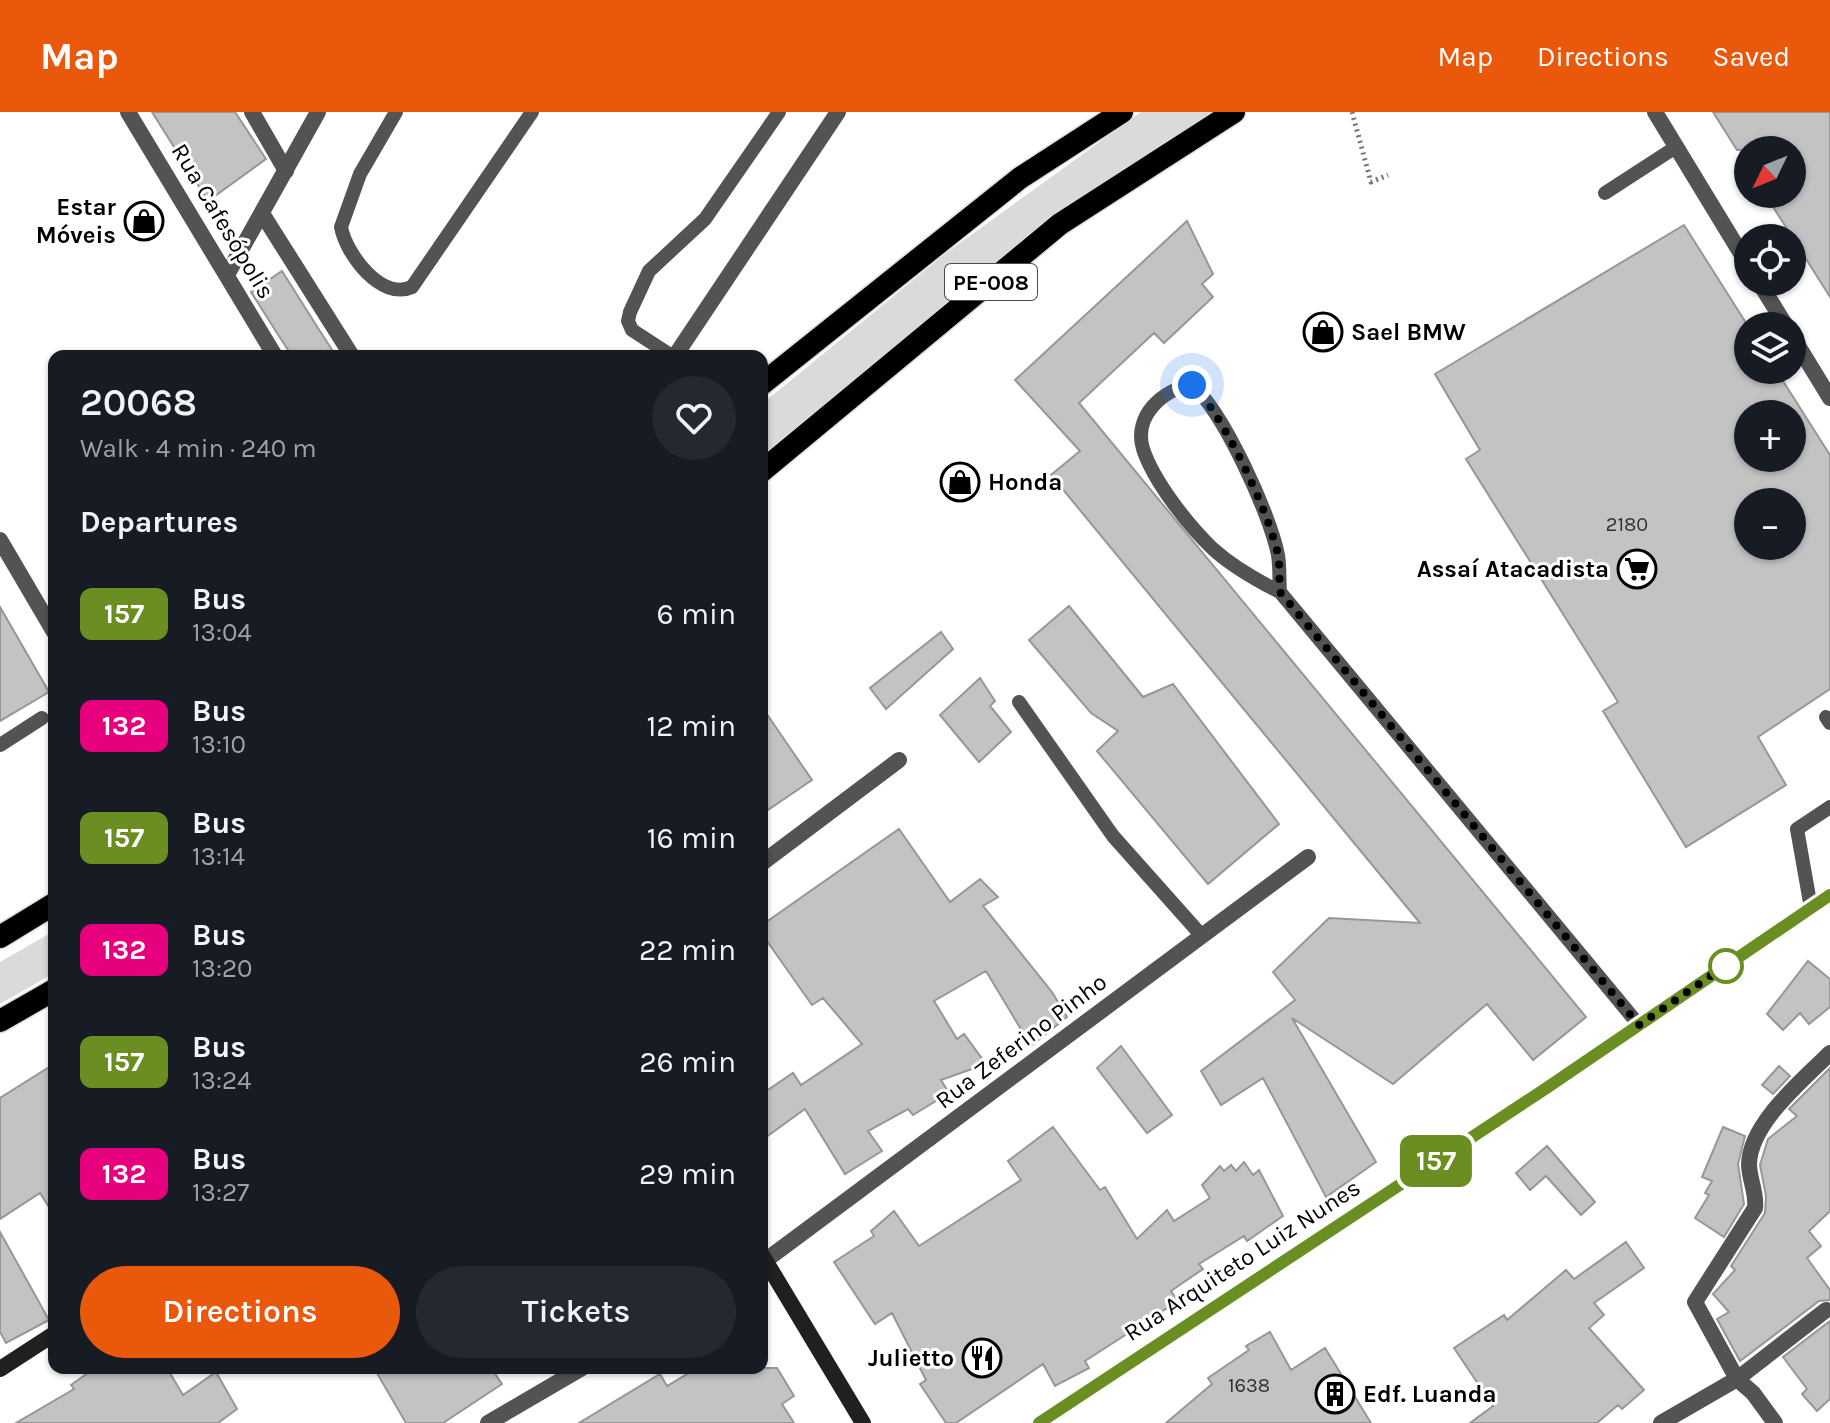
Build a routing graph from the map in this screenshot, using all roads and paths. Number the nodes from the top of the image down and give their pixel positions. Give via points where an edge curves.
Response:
1 (128, 112) edge
2 (252, 112) edge
3 (318, 112) edge
4 (396, 112) edge
5 (532, 112) edge
6 (779, 112) edge
7 (838, 112) edge
8 (1122, 112) edge
9 (1234, 112) edge
10 (1352, 112) edge
11 (1655, 112) edge
12 (1676, 147) junction
13 (286, 171) junction
14 (1388, 175) dead end
15 (1605, 193) dead end
16 (263, 215) junction
17 (1734, 242) edge
18 (228, 273) junction
19 (272, 350) edge
20 (348, 350) edge
21 (664, 350) edge
22 (678, 350) edge
23 (1806, 359) edge
24 (768, 379) edge
25 (1830, 398) edge
26 (768, 466) edge
27 (0, 540) edge
28 (1280, 592) junction
29 (48, 622) edge
30 (1019, 702) dead end
31 (42, 718) dead end
32 (0, 745) edge
33 (899, 760) dead end
34 (1830, 807) edge
35 (1308, 857) dead end
36 (768, 858) edge
37 (1830, 895) edge
38 (48, 908) edge
39 (1811, 908) junction
40 (1202, 936) junction
41 (0, 937) edge
42 (48, 993) edge
43 (0, 1021) edge
44 (1639, 1025) junction
45 (1830, 1053) edge
46 (768, 1256) edge
47 (768, 1268) edge
48 (1826, 1310) dead end
49 (48, 1338) edge
50 (0, 1369) edge
51 (572, 1374) edge
52 (1737, 1379) junction
53 (488, 1423) edge
54 (863, 1423) edge
55 (1039, 1423) edge
56 (1661, 1423) edge
57 (1775, 1423) edge

1 - 18 street, Rua Cafesópolis
2 - 13 street
3 - 13 street
4 - 5 lane via 360,174 341,227 353,256 372,276 402,291 412,287
6 - 21 lane via 705,219 649,271 628,321 632,330
7 - 22 street
8 - 24 highway, PE-008 via 1020,178
9 - 26 highway, PE-008 via 1060,224
10 - 14 path via 1371,182
11 - 12 street
12 - 15 lane
12 - 17 street
13 - 16 street
16 - 18 street
16 - 20 street
18 - 19 street, Rua Cafesópolis
23 - 25 street
27 - 29 street
28 - 28 lane via 1250,578 1214,550 1185,519 1143,447 1142,424 1154,403 1175,387 1192,385 1223,425 1278,555
28 - 44 lane
30 - 40 lane via 1113,836
31 - 32 lane
33 - 36 street
34 - 39 lane via 1797,829
35 - 40 street, Rua Zeferino Pinho
37 - 39 main road, Rua Arquiteto Luiz Nunes
38 - 41 highway
39 - 44 main road, Rua Arquiteto Luiz Nunes
40 - 46 street, Rua Zeferino Pinho
42 - 43 highway
44 - 55 main road, Rua Arquiteto Luiz Nunes
45 - 52 street via 1782,1100 1761,1130 1749,1162 1755,1208 1695,1302
47 - 54 main road
48 - 52 street
49 - 50 main road
51 - 53 street
52 - 56 street
52 - 57 street

